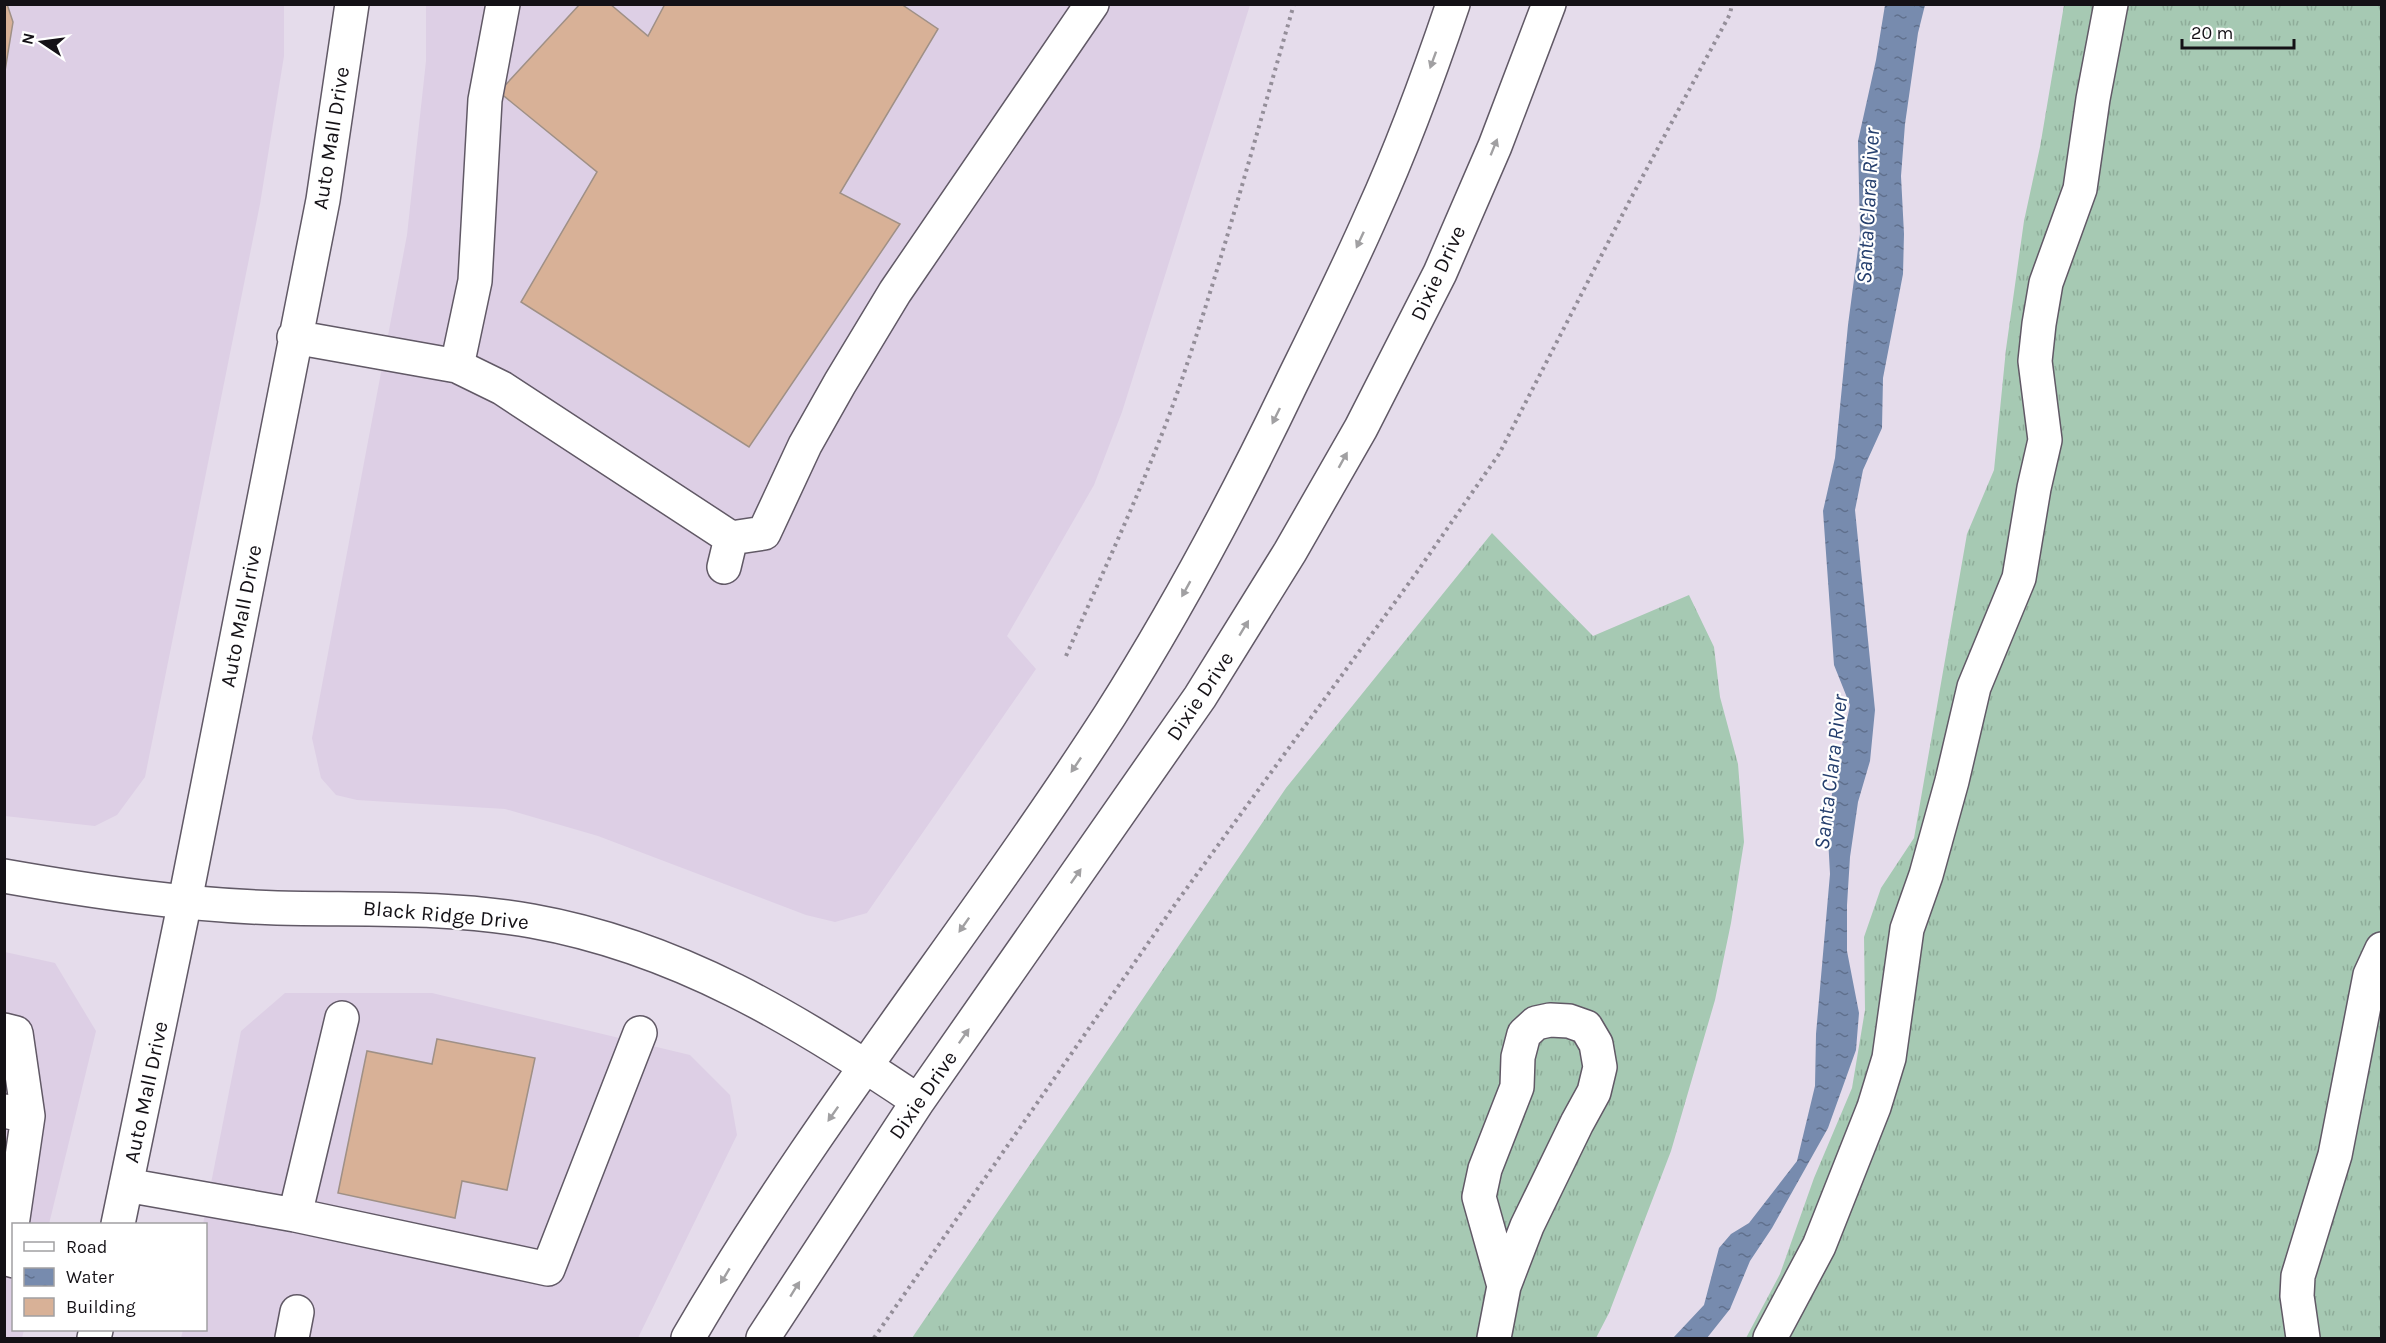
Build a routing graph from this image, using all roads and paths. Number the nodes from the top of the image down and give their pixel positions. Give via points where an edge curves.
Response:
1 (352, 4) edge
2 (503, 4) edge
3 (1092, 4) edge
4 (1294, 4) edge
5 (1453, 4) edge
6 (1549, 4) edge
7 (1732, 4) edge
8 (2111, 4) edge
9 (294, 338) junction
10 (457, 366) junction
11 (1065, 656) dead end
12 (4, 876) edge
13 (185, 901) junction
14 (2382, 949) edge
15 (342, 1018) dead end
16 (4, 1030) edge
17 (640, 1033) dead end
18 (866, 1066) junction
19 (918, 1101) junction
20 (16, 1114) edge
21 (126, 1185) junction
22 (295, 1215) junction
23 (118, 1223) edge
24 (8, 1262) edge
25 (1504, 1286) junction
26 (688, 1338) edge
27 (764, 1338) edge
28 (874, 1338) edge
29 (1494, 1338) edge
30 (1770, 1338) edge
31 (2303, 1338) edge

1 - 9 main road, Auto Mall Drive via 323,200
2 - 10 main road via 485,100 475,281
3 - 10 main road via 895,292 820,417 764,533 728,553 502,388
4 - 11 path via 1178,390 1135,499
5 -> 18 main road via 1374,211 1254,462 1183,595 1096,735
19 -> 6 main road, Dixie Drive via 1187,716 1323,496 1440,273 1495,146
7 - 28 path via 1499,454 1176,903
8 - 30 main road via 2080,189 2046,283 2039,324 2035,361 2045,440 2019,578 1974,687 1926,875 1907,928 1889,1058 1874,1107 1819,1246
9 - 10 main road
9 - 13 main road, Auto Mall Drive
12 - 13 main road, Black Ridge Drive via 103,894
13 - 18 main road, Black Ridge Drive via 277,908 372,907 461,912 600,937 665,958 731,986 796,1021
13 - 21 main road, Auto Mall Drive
14 - 31 main road via 2370,975 2335,1155 2298,1276
15 - 22 main road
16 - 20 main road via 15,1033
17 - 22 main road via 548,1269
18 - 19 main road, Black Ridge Drive
18 -> 26 main road via 749,1237
27 -> 19 main road, Dixie Drive
20 - 24 main road
21 - 22 main road
21 - 23 main road, Auto Mall Drive
25 - 25 main road via 1527,1226 1594,1092 1600,1067 1596,1044 1586,1027 1569,1021 1536,1023 1524,1034 1517,1087 1485,1169 1479,1197
25 - 29 main road

